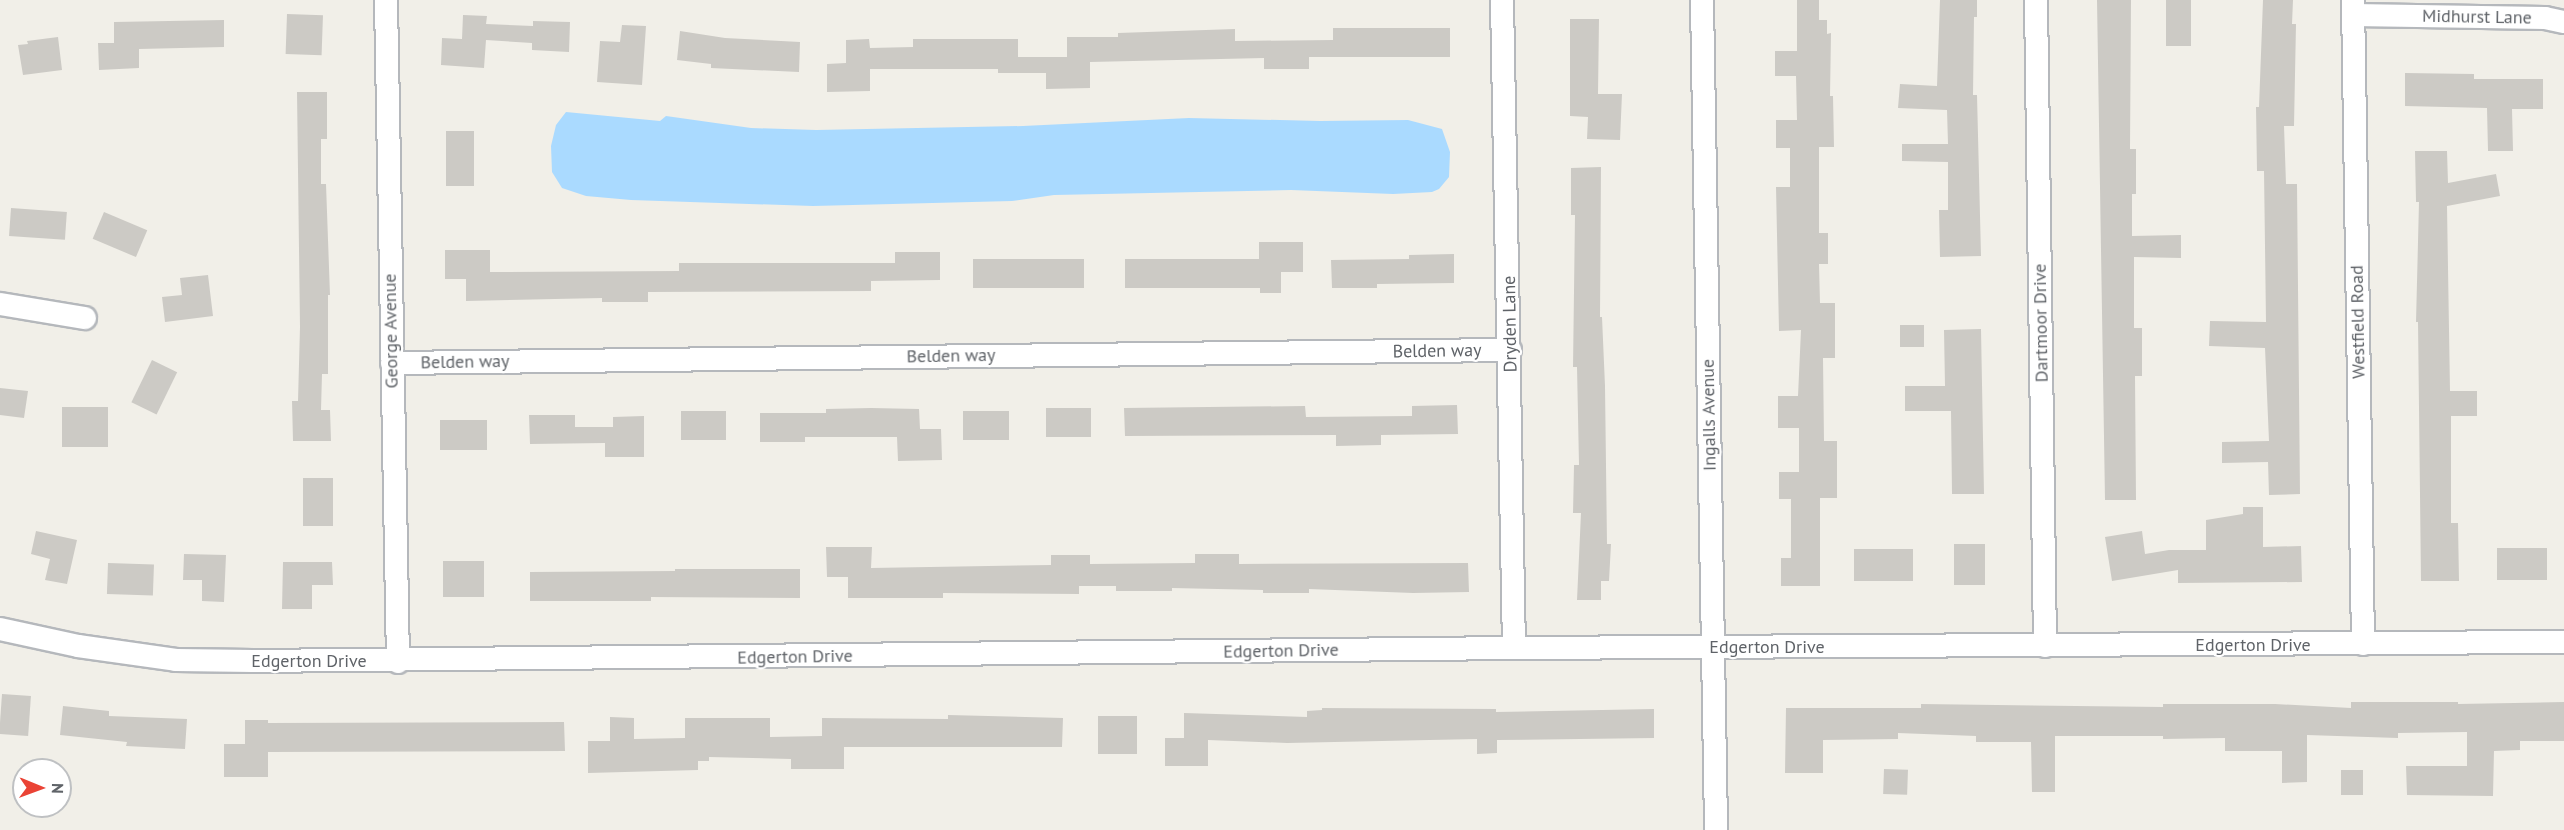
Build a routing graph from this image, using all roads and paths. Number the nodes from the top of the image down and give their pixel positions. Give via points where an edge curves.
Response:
1 (386, 0) edge
2 (1502, 0) edge
3 (1702, 0) edge
4 (2036, 0) edge
5 (2353, 7) edge
6 (2564, 22) edge
7 (0, 304) edge
8 (85, 318) dead end
9 (1510, 350) junction
10 (392, 363) junction
11 (0, 629) edge
12 (2564, 642) edge
13 (2363, 644) junction
14 (2045, 646) junction
15 (1713, 647) junction
16 (1514, 648) junction
17 (398, 662) junction
18 (1716, 830) edge

1 - 10 street, George Avenue
2 - 9 street, Dryden Lane
3 - 15 street, Ingalls Avenue
4 - 14 street, Dartmoor Drive
5 - 6 street, Midhurst Lane
5 - 13 street, Westfield Road
7 - 8 street
9 - 10 street, Belden way
9 - 16 street, Dryden Lane
10 - 17 street, George Avenue
11 - 17 street, Edgerton Drive via 78,646 176,660
12 - 13 street, Edgerton Drive
13 - 14 street, Edgerton Drive
14 - 15 street, Edgerton Drive
15 - 16 street, Edgerton Drive
15 - 18 street, Ingalls Avenue
16 - 17 street, Edgerton Drive

